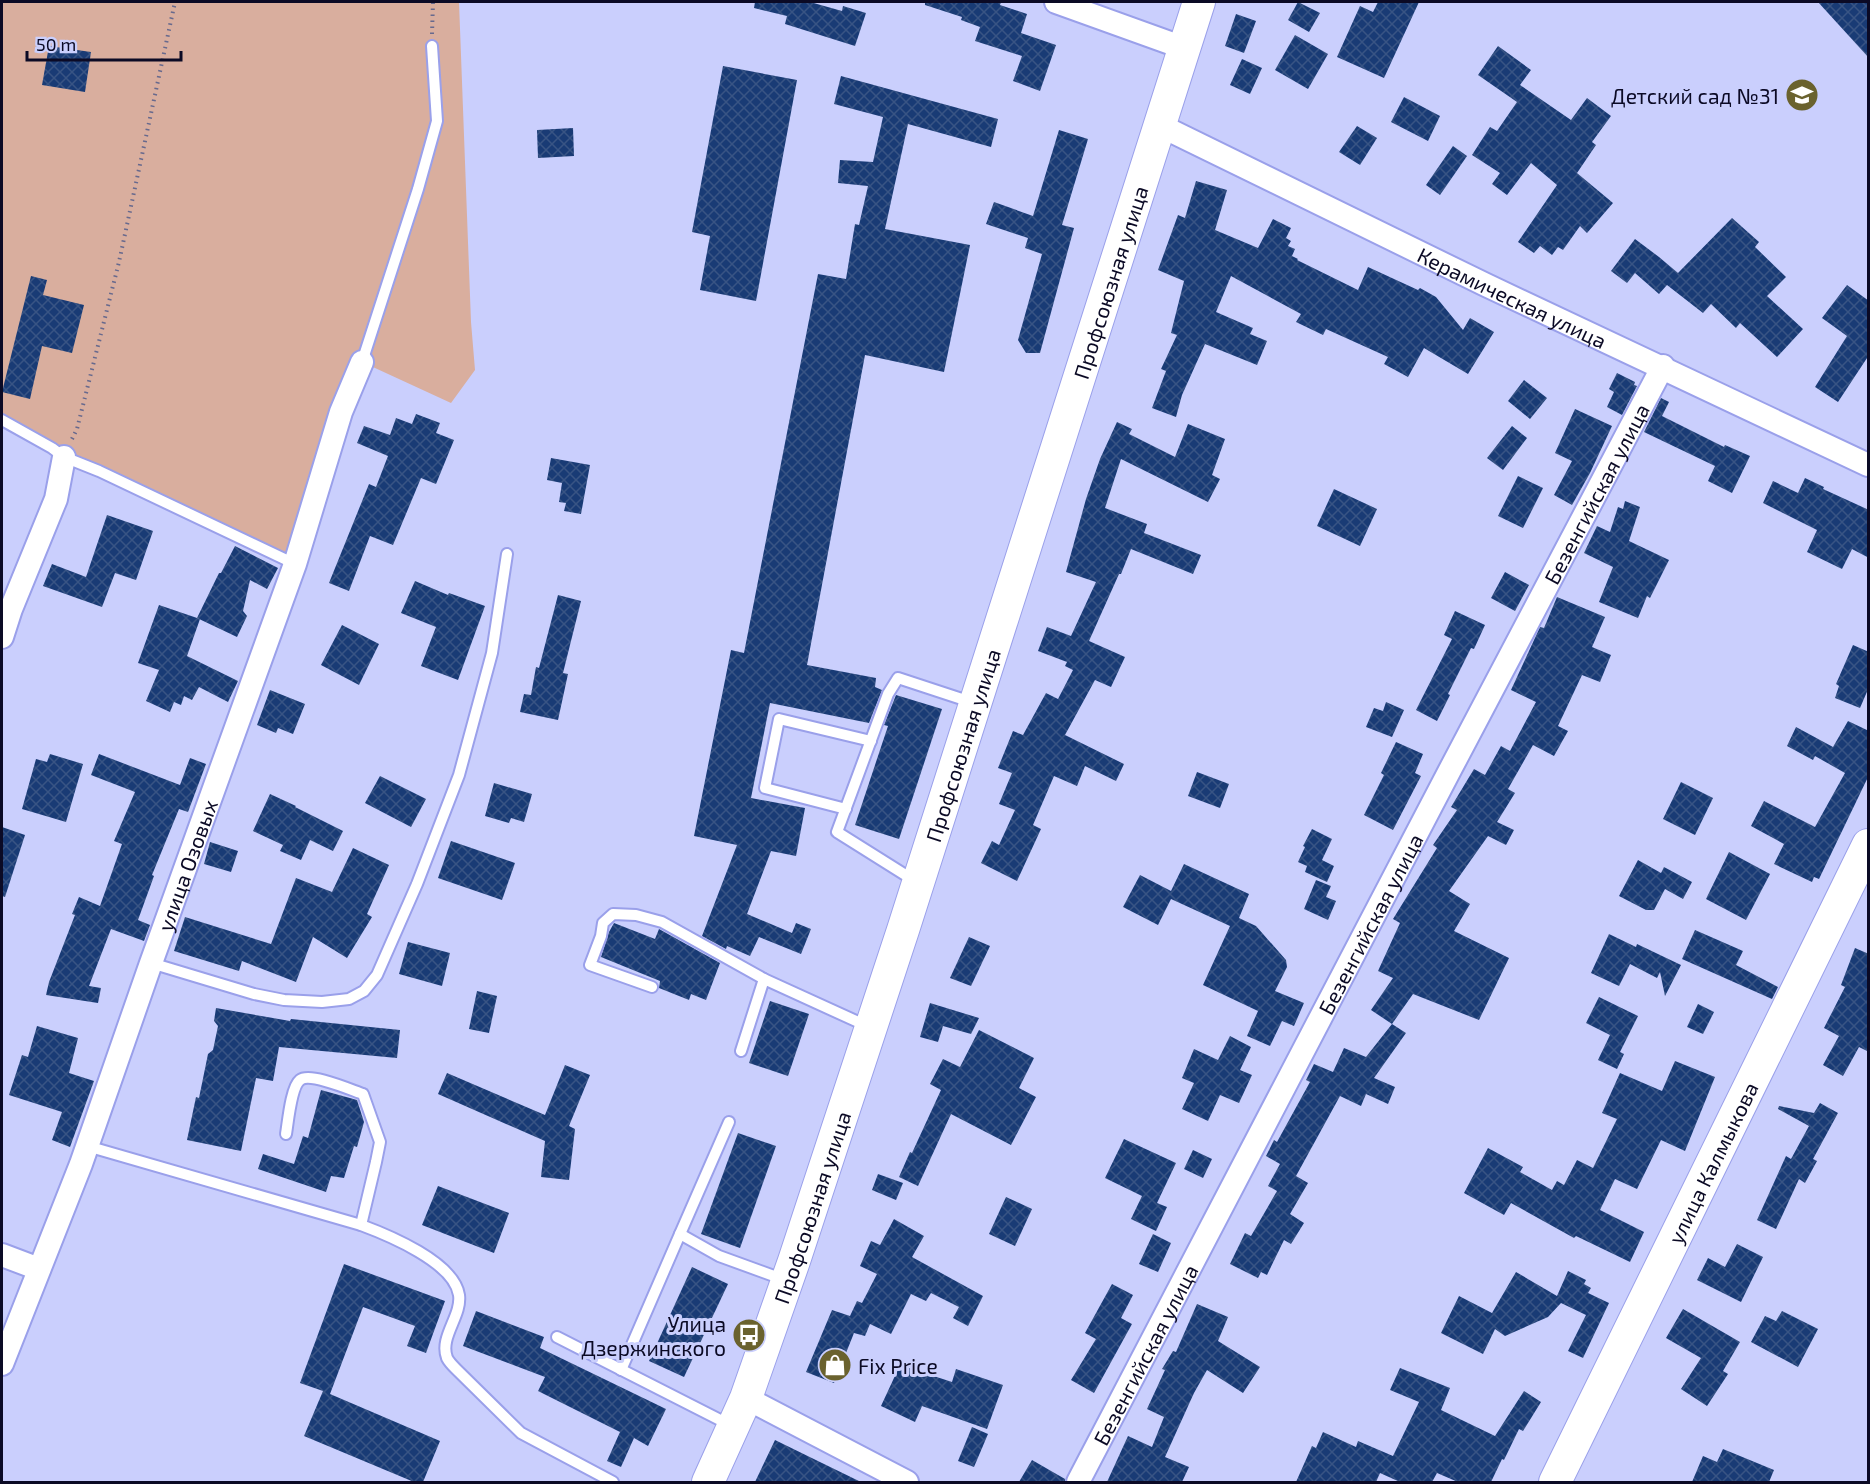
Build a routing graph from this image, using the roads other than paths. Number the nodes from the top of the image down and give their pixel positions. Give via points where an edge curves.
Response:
1 (1056, 2) edge
2 (1199, 2) edge
3 (432, 46) road end
4 (1184, 48) junction
5 (1159, 125) junction
6 (362, 362) joint
7 (1663, 366) junction
8 (2, 420) edge
9 (64, 457) junction
10 (1869, 465) edge
11 (507, 554) dead end
12 (294, 564) junction
13 (2, 637) edge
14 (975, 703) junction
15 (871, 741) junction
16 (846, 809) junction
17 (1869, 845) edge
18 (918, 883) junction
19 (151, 963) junction
20 (764, 979) junction
21 (652, 987) dead end
22 (871, 1028) junction
23 (741, 1051) dead end
24 (729, 1122) dead end
25 (286, 1134) dead end
26 (87, 1146) junction
27 (361, 1225) junction
28 (680, 1234) junction
29 (2, 1256) edge
30 (39, 1269) junction
31 (788, 1281) junction
32 (556, 1337) dead end
33 (2, 1364) edge
34 (621, 1370) junction
35 (747, 1398) junction
36 (733, 1427) junction
37 (613, 1482) edge
38 (708, 1482) edge
39 (907, 1482) edge
40 (1078, 1482) edge
41 (1555, 1482) edge

1 - 4 street
2 - 4 street, Профсоюзная улица
3 - 6 lane via 437,121
4 - 5 street, Профсоюзная улица
5 - 7 street, Керамическая улица via 1486,285
5 - 14 street, Профсоюзная улица
6 - 12 street, улица Озовых via 341,411
7 - 10 street, Керамическая улица
7 - 40 street, Безенгийская улица
8 - 9 lane
9 - 12 lane
9 - 13 street via 56,499
11 - 19 lane via 492,652 459,775 386,955 364,991 349,999 284,1000
12 - 19 street, улица Озовых
14 - 15 lane via 898,678
14 - 18 street, Профсоюзная улица
15 - 16 lane
15 - 16 lane via 779,719 765,788
16 - 18 lane via 837,832
17 - 41 street, улица Калмыкова
18 - 22 street, Профсоюзная улица
19 - 26 street, улица Озовых
20 - 21 lane via 662,922 612,914 603,922 590,965
20 - 22 lane
20 - 23 lane
22 - 31 street, Профсоюзная улица
24 - 28 lane
25 - 27 lane via 294,1089 303,1078 363,1094 380,1142
26 - 27 lane
26 - 30 street, улица Озовых
27 - 37 lane via 420,1252 454,1283 459,1296 446,1345 447,1358 456,1369 521,1433
28 - 31 lane via 719,1256
28 - 34 lane
29 - 30 street
30 - 33 street, улица Озовых
31 - 35 street, Профсоюзная улица
32 - 34 lane
34 - 36 lane
35 - 36 street, Профсоюзная улица
35 - 39 street
36 - 38 street, Профсоюзная улица

